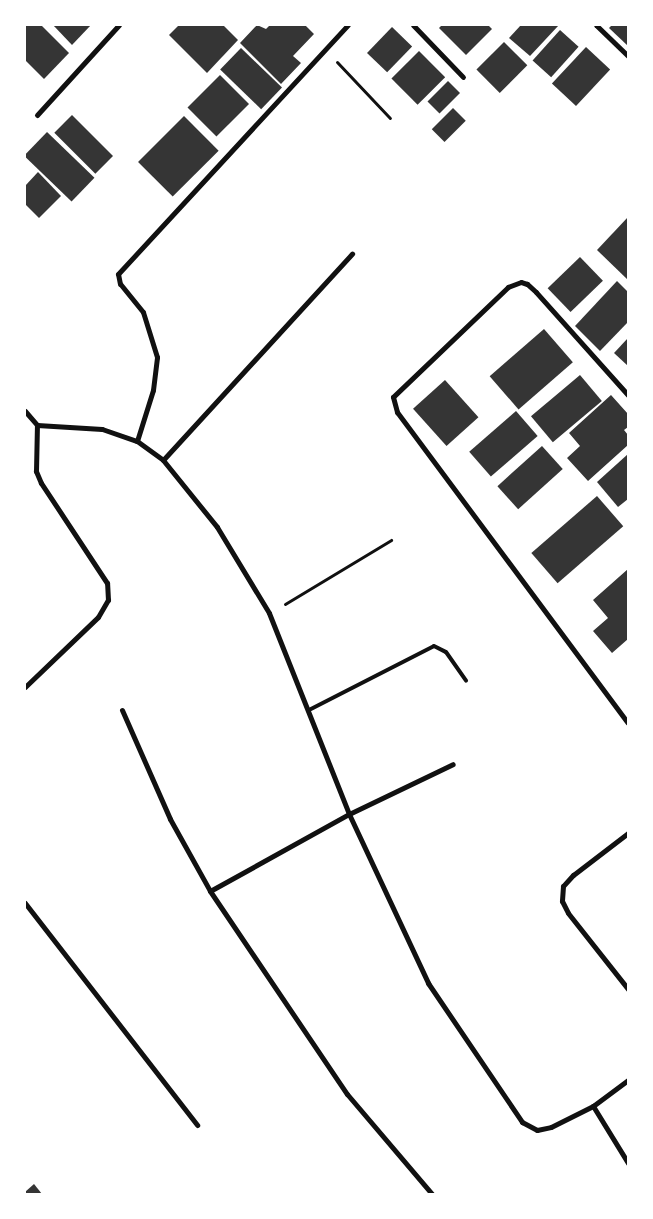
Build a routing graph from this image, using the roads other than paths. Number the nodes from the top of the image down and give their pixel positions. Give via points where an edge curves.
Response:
1 (119, 25) edge
2 (348, 25) edge
3 (413, 25) edge
4 (596, 25) edge
5 (628, 56) edge
6 (464, 77) dead end
7 (37, 115) dead end
8 (352, 254) dead end
9 (628, 395) edge
10 (25, 411) edge
11 (37, 425) junction
12 (137, 441) junction
13 (163, 460) junction
14 (466, 681) dead end
15 (25, 687) edge
16 (122, 710) dead end
17 (309, 710) junction
18 (628, 722) edge
19 (453, 764) dead end
20 (349, 814) junction
21 (628, 833) edge
22 (210, 891) junction
23 (25, 903) edge
24 (628, 989) edge
25 (628, 1080) edge
26 (593, 1106) junction
27 (197, 1125) dead end
28 (628, 1162) edge
29 (432, 1194) edge

1 - 7 street
2 - 12 street via 118,274 120,284 143,312 156,357 153,390
3 - 6 street
4 - 5 street
8 - 13 street
9 - 18 street via 536,292 521,282 508,287 393,397 397,412
10 - 11 street
11 - 12 street via 102,429
11 - 15 street via 36,471 41,484 107,582 108,600 98,617
12 - 13 street
13 - 17 street via 217,527 269,613
14 - 17 lane via 446,652 434,646
16 - 22 street via 170,819
17 - 20 street
19 - 20 street
20 - 22 street
20 - 26 street via 428,983 522,1122 537,1130 552,1127
21 - 24 street via 573,875 563,886 562,901
22 - 29 street via 348,1094
23 - 27 street
25 - 26 street
26 - 28 street

